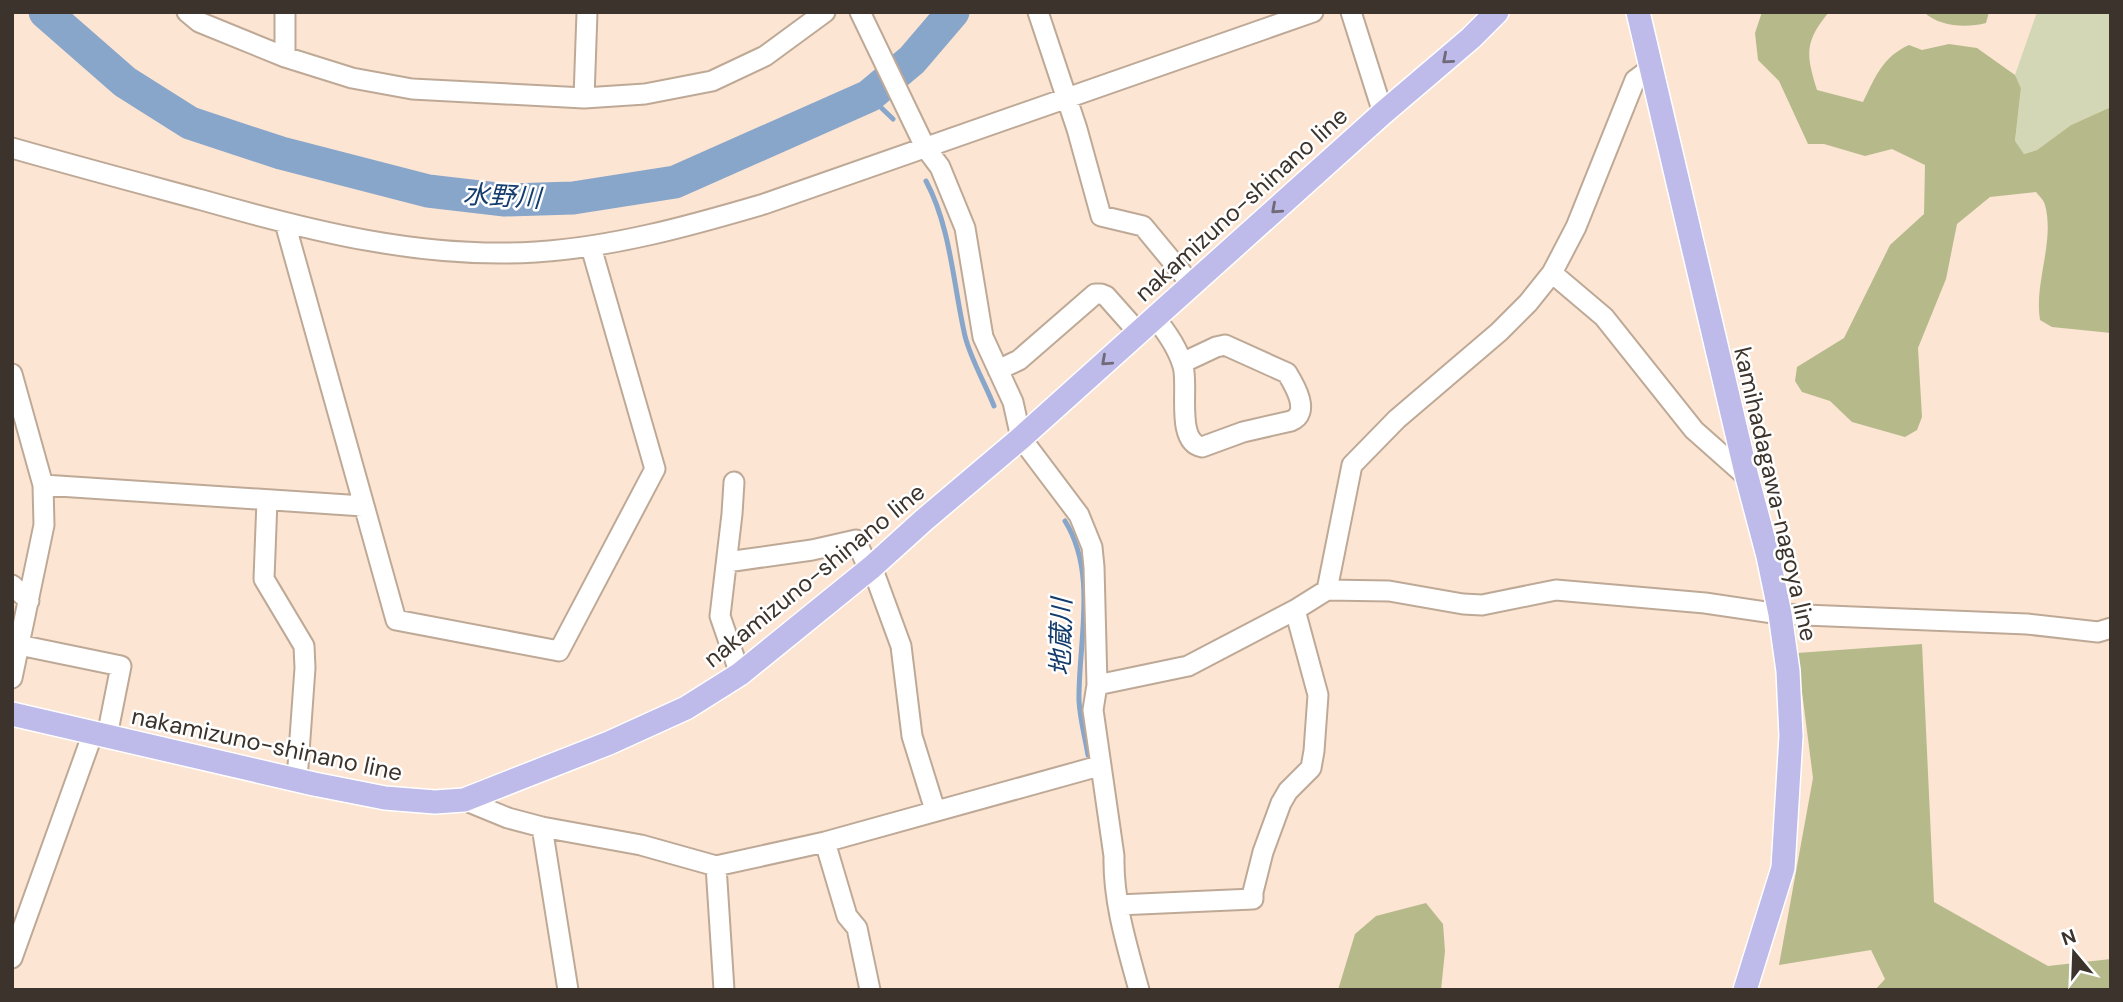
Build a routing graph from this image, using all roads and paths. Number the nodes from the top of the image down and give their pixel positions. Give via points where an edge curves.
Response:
1 (187, 12) edge
2 (285, 12) edge
3 (587, 12) edge
4 (825, 12) edge
5 (860, 12) edge
6 (1038, 12) edge
7 (1313, 12) edge
8 (1351, 12) edge
9 (1497, 12) edge
10 (1638, 12) edge
11 (285, 57) junction
12 (1651, 68) junction
13 (1067, 97) junction
14 (584, 98) junction
15 (1383, 113) junction
16 (925, 147) junction
17 (12, 148) edge
18 (285, 223) junction
19 (592, 247) junction
20 (1552, 273) junction
21 (1191, 284) junction
22 (1146, 325) junction
23 (1182, 363) junction
24 (998, 370) junction
25 (12, 374) edge
26 (1021, 438) junction
27 (1747, 477) junction
28 (734, 482) dead end
29 (43, 485) junction
30 (267, 500) junction
31 (363, 506) junction
32 (727, 562) junction
33 (872, 567) junction
34 (12, 585) edge
35 (1327, 590) junction
36 (29, 600) junction
37 (1295, 610) junction
38 (1780, 614) junction
39 (2111, 628) edge
40 (19, 645) junction
41 (740, 674) junction
42 (12, 678) edge
43 (1097, 685) junction
44 (12, 714) edge
45 (100, 734) junction
46 (1099, 766) junction
47 (297, 780) junction
48 (464, 800) junction
49 (936, 810) junction
50 (542, 827) junction
51 (825, 842) junction
52 (716, 866) junction
53 (1118, 905) junction
54 (12, 958) edge
55 (568, 990) edge
56 (723, 990) edge
57 (870, 990) edge
58 (1139, 990) edge
59 (1745, 990) edge

1 - 11 street via 199,22
2 - 11 street
3 - 14 street
4 - 14 street via 765,56 712,82 645,94
5 - 16 street
6 - 13 street
7 - 13 street
8 - 15 street
9 -> 15 main road, nakamizuno-shinano line
10 - 12 main road, kamihadagawa-nagoya line
11 - 14 street via 352,78 412,89
12 - 20 street via 1634,80 1576,227
12 - 27 main road, kamihadagawa-nagoya line
13 - 16 street
13 - 21 street via 1101,216 1143,226
15 -> 21 main road, nakamizuno-shinano line
16 - 19 street via 764,204 675,230
16 - 24 street via 940,167 965,228 984,337
17 - 18 street
18 - 19 street via 371,242 460,253
18 - 31 street
19 - 31 street via 655,469 559,650 396,621
20 - 27 street via 1604,317 1694,430
20 - 35 street via 1499,332 1352,465
21 - 22 main road, nakamizuno-shinano line
22 - 23 street
22 - 24 street via 1106,296 1095,294 1019,360
22 -> 26 main road, nakamizuno-shinano line
23 - 23 street via 1186,429 1196,446 1291,421 1301,414 1287,373 1230,346 1216,347
24 - 26 street via 1013,402
25 - 29 street
26 - 33 main road, nakamizuno-shinano line
26 - 43 street via 1079,515 1091,547
27 - 38 main road, kamihadagawa-nagoya line
28 - 32 street
29 - 30 street
29 - 36 street via 44,525
30 - 31 street
30 - 47 street via 264,579 304,646
32 - 33 street via 856,540
32 - 41 street via 720,615
33 - 41 main road, nakamizuno-shinano line
33 - 49 street via 901,646 912,736
34 - 36 street
35 - 37 street
35 - 38 street via 1389,592 1482,605 1556,590
36 - 40 street
37 - 43 street via 1188,666
37 - 53 street via 1318,695 1311,768 1281,803 1263,852 1253,899
38 - 39 street via 2027,624 2098,632
38 - 59 main road, kamihadagawa-nagoya line via 1791,736 1783,868
40 - 42 street
40 - 45 street via 121,666
41 - 48 main road, nakamizuno-shinano line via 686,708
43 - 46 street via 1093,710
44 - 45 main road, nakamizuno-shinano line
45 - 47 main road, nakamizuno-shinano line
45 - 54 street
46 - 49 street
46 - 53 street
47 - 48 main road, nakamizuno-shinano line via 411,801
48 - 50 street
49 - 51 street
50 - 52 street via 641,845
50 - 55 street
51 - 52 street
51 - 57 street via 846,916 857,928
52 - 56 street
53 - 58 street

